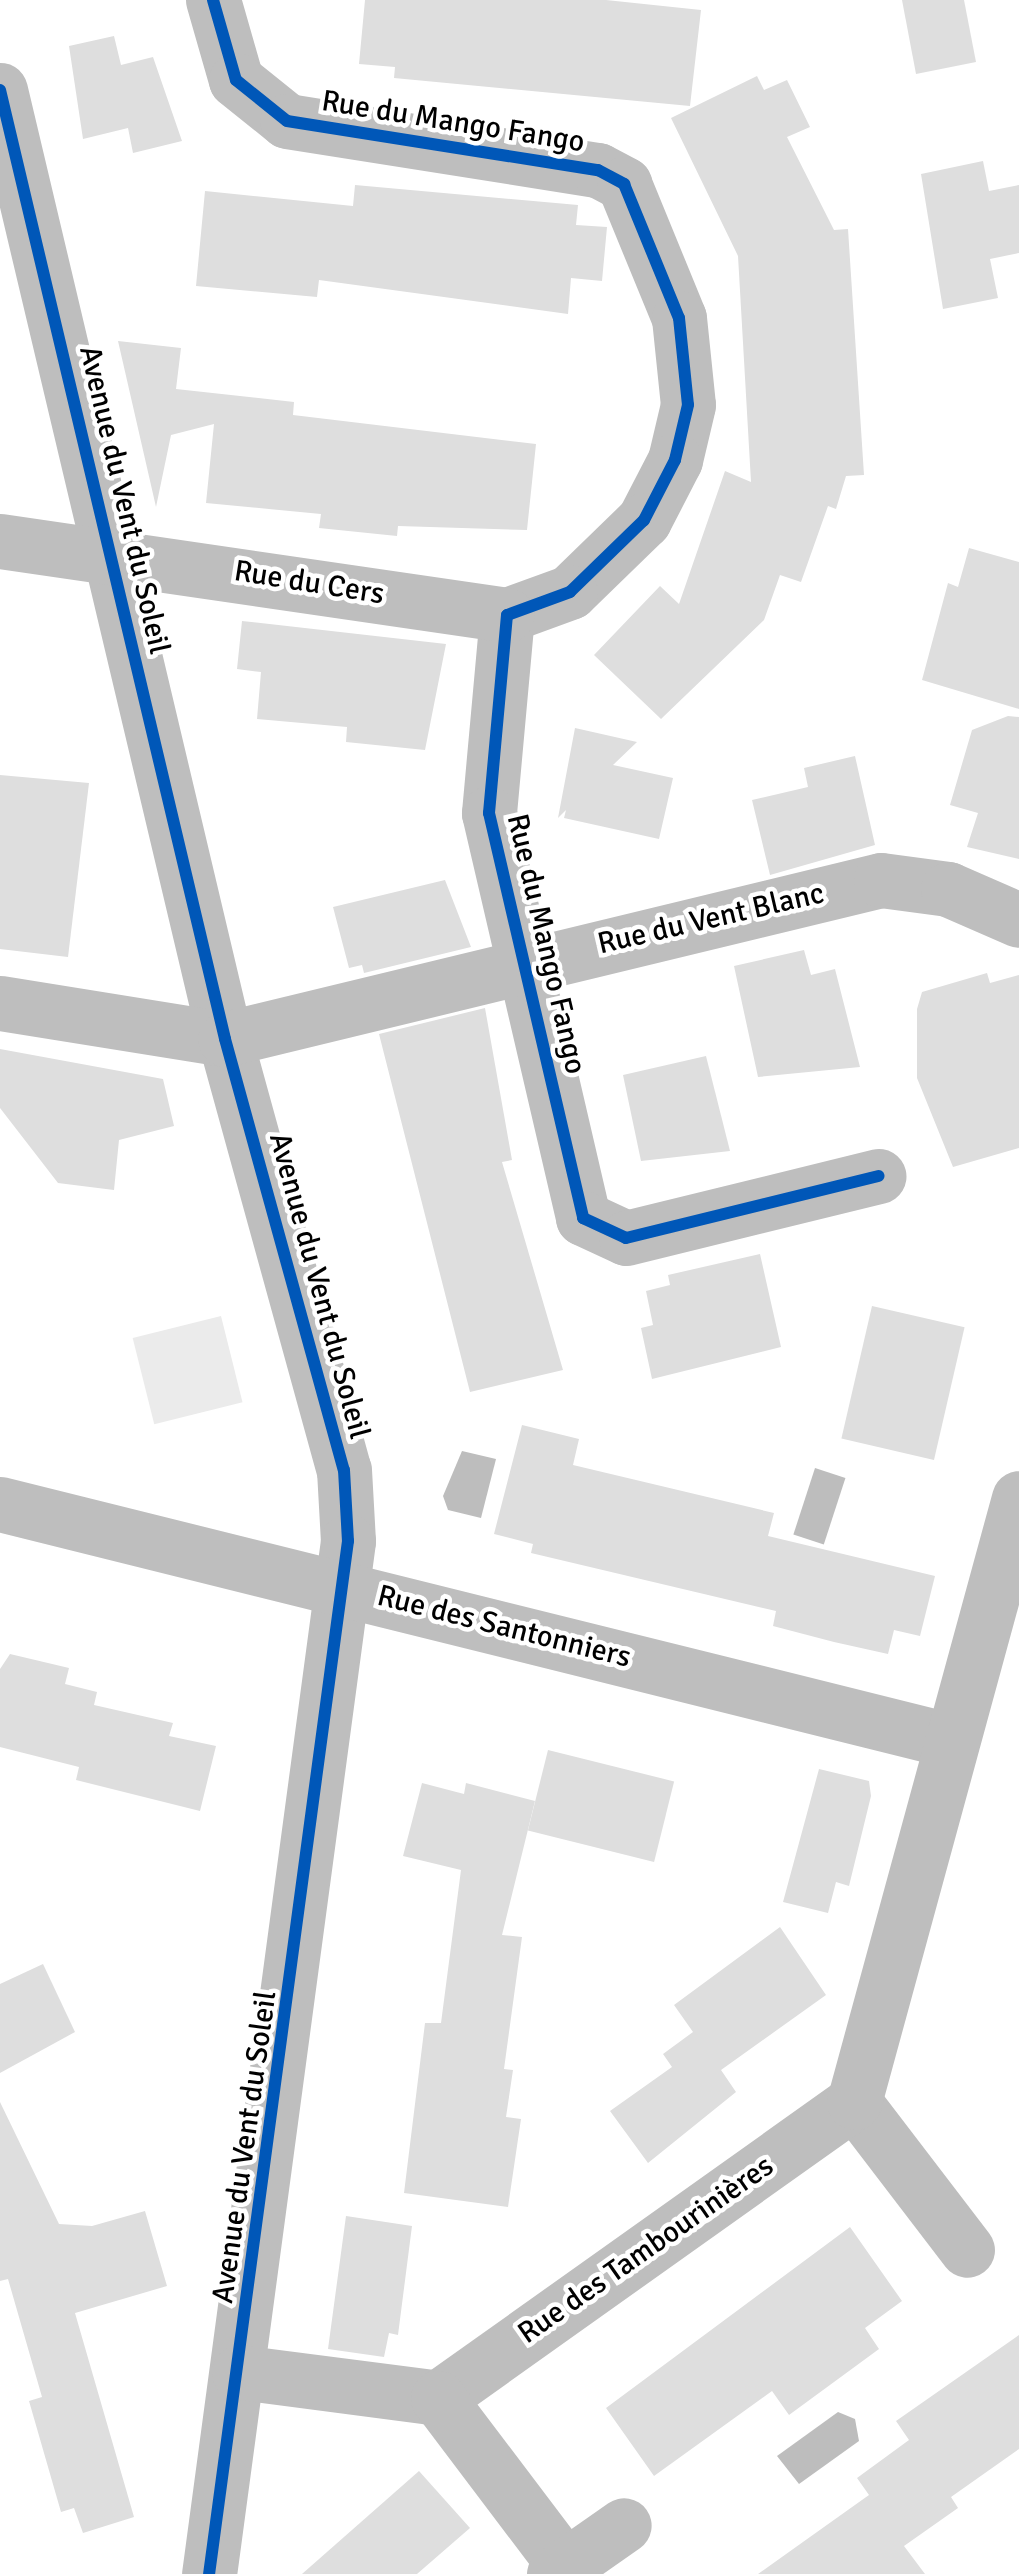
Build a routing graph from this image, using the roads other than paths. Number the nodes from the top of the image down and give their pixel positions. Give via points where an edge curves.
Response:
1 (213, 0) edge
2 (0, 90) edge
3 (0, 541) edge
4 (112, 552) junction
5 (506, 615) junction
6 (1019, 920) edge
7 (524, 961) junction
8 (0, 1003) edge
9 (225, 1038) junction
10 (880, 1176) dead end
11 (1019, 1498) edge
12 (0, 1504) edge
13 (340, 1586) junction
14 (949, 1740) junction
15 (854, 2102) junction
16 (967, 2250) dead end
17 (239, 2372) junction
18 (438, 2398) junction
19 (624, 2525) dead end
20 (559, 2570) edge
21 (209, 2574) edge

1 - 5 street, Rue du Mango Fango via 236,80 261,110 286,121 598,170 640,206 691,364 675,460 611,561 570,592
2 - 4 street, Avenue du Vent du Soleil
3 - 4 street, Rue du Cers
4 - 5 street, Rue du Cers
4 - 9 street, Avenue du Vent du Soleil
5 - 7 street, Rue du Mango Fango via 490,813
6 - 7 street, Rue du Vent Blanc via 948,889 881,880
7 - 9 street, Rue du Vent Blanc
7 - 10 street, Rue du Mango Fango via 583,1218 594,1229 626,1238
8 - 9 street
9 - 13 street, Avenue du Vent du Soleil via 344,1470
11 - 14 street
12 - 13 street, Rue des Santonniers
13 - 14 street, Rue des Santonniers
13 - 17 street, Avenue du Vent du Soleil
14 - 15 street
15 - 16 street
15 - 18 street, Rue des Tambourinières
17 - 18 street
17 - 21 street, Avenue du Vent du Soleil
18 - 20 street
19 - 20 street

